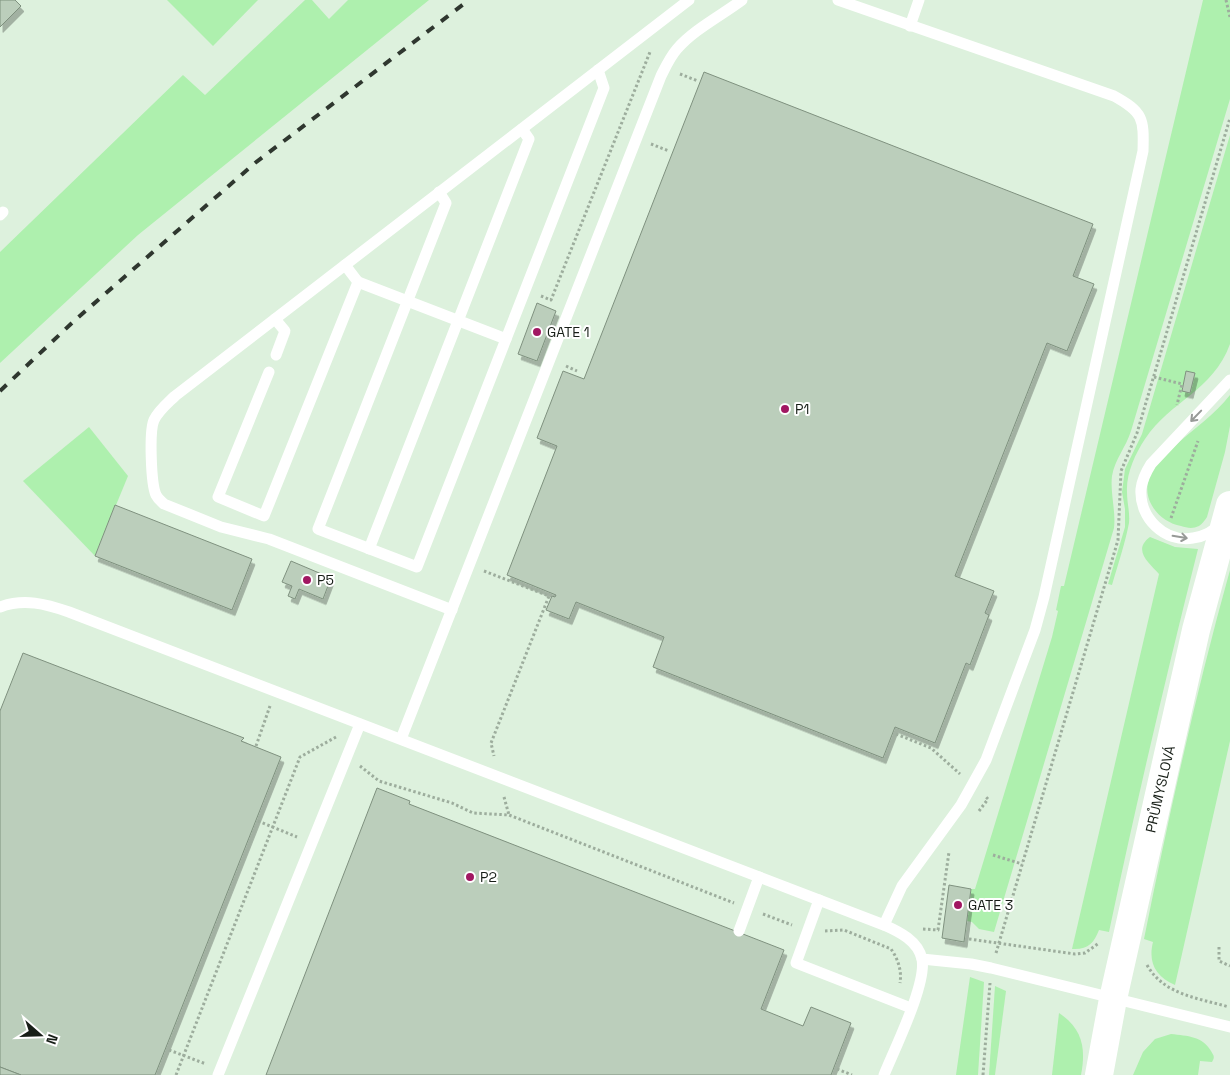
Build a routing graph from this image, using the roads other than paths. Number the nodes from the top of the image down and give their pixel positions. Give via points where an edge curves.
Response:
1 (689, 0) edge
2 (742, 0) edge
3 (838, 0) edge
4 (919, 0) edge
5 (910, 26) junction
6 (598, 70) junction
7 (522, 129) junction
8 (439, 192) junction
9 (345, 265) junction
10 (358, 282) junction
11 (408, 301) junction
12 (275, 319) junction
13 (458, 321) junction
14 (506, 339) junction
15 (276, 355) dead end
16 (269, 372) dead end
17 (1230, 380) edge
18 (1228, 514) edge
19 (264, 516) junction
20 (255, 536) junction
21 (369, 549) junction
22 (0, 607) edge
23 (452, 610) junction
24 (360, 724) junction
25 (401, 740) junction
26 (759, 877) junction
27 (819, 900) junction
28 (884, 925) junction
29 (738, 931) dead end
30 (922, 959) junction
31 (1112, 999) junction
32 (911, 1008) junction
33 (1230, 1027) edge
34 (219, 1072) edge
35 (884, 1075) edge
36 (1099, 1075) edge

1 - 6 lane
2 - 23 lane via 678,48 665,68
3 - 5 lane
4 - 5 lane
5 - 28 lane via 1114,96 1130,104 1140,115 1144,132 1143,151 1034,630 986,760 973,786 902,886
6 - 7 lane
6 - 14 lane via 604,88
7 - 8 lane
7 - 13 lane via 529,139
8 - 9 lane
8 - 11 lane via 446,203
9 - 10 lane
9 - 12 lane
10 - 11 lane
10 - 19 lane
11 - 13 lane
11 - 21 lane via 318,529
12 - 15 lane via 285,331
12 - 20 lane via 170,401 157,414 151,434 154,488 159,499 220,527
13 - 14 lane
13 - 21 lane
14 - 21 lane via 417,567
16 - 19 lane via 218,497
17 -> 18 lane via 1157,457 1146,472 1141,491 1144,509 1152,523 1174,537 1192,539 1209,533
18 - 31 main road, PRŮMYSLOVÁ via 1196,630
19 - 20 lane
20 - 23 lane
22 - 24 lane via 22,602 47,605
23 - 25 lane
24 - 25 lane
24 - 34 lane
25 - 26 lane
26 - 27 lane
26 - 29 lane
27 - 28 lane
27 - 32 lane via 796,963
28 - 30 lane via 908,937
30 - 31 lane via 991,968
30 - 32 lane via 919,988
31 - 33 lane
31 - 36 main road, PRŮMYSLOVÁ
32 - 35 lane

